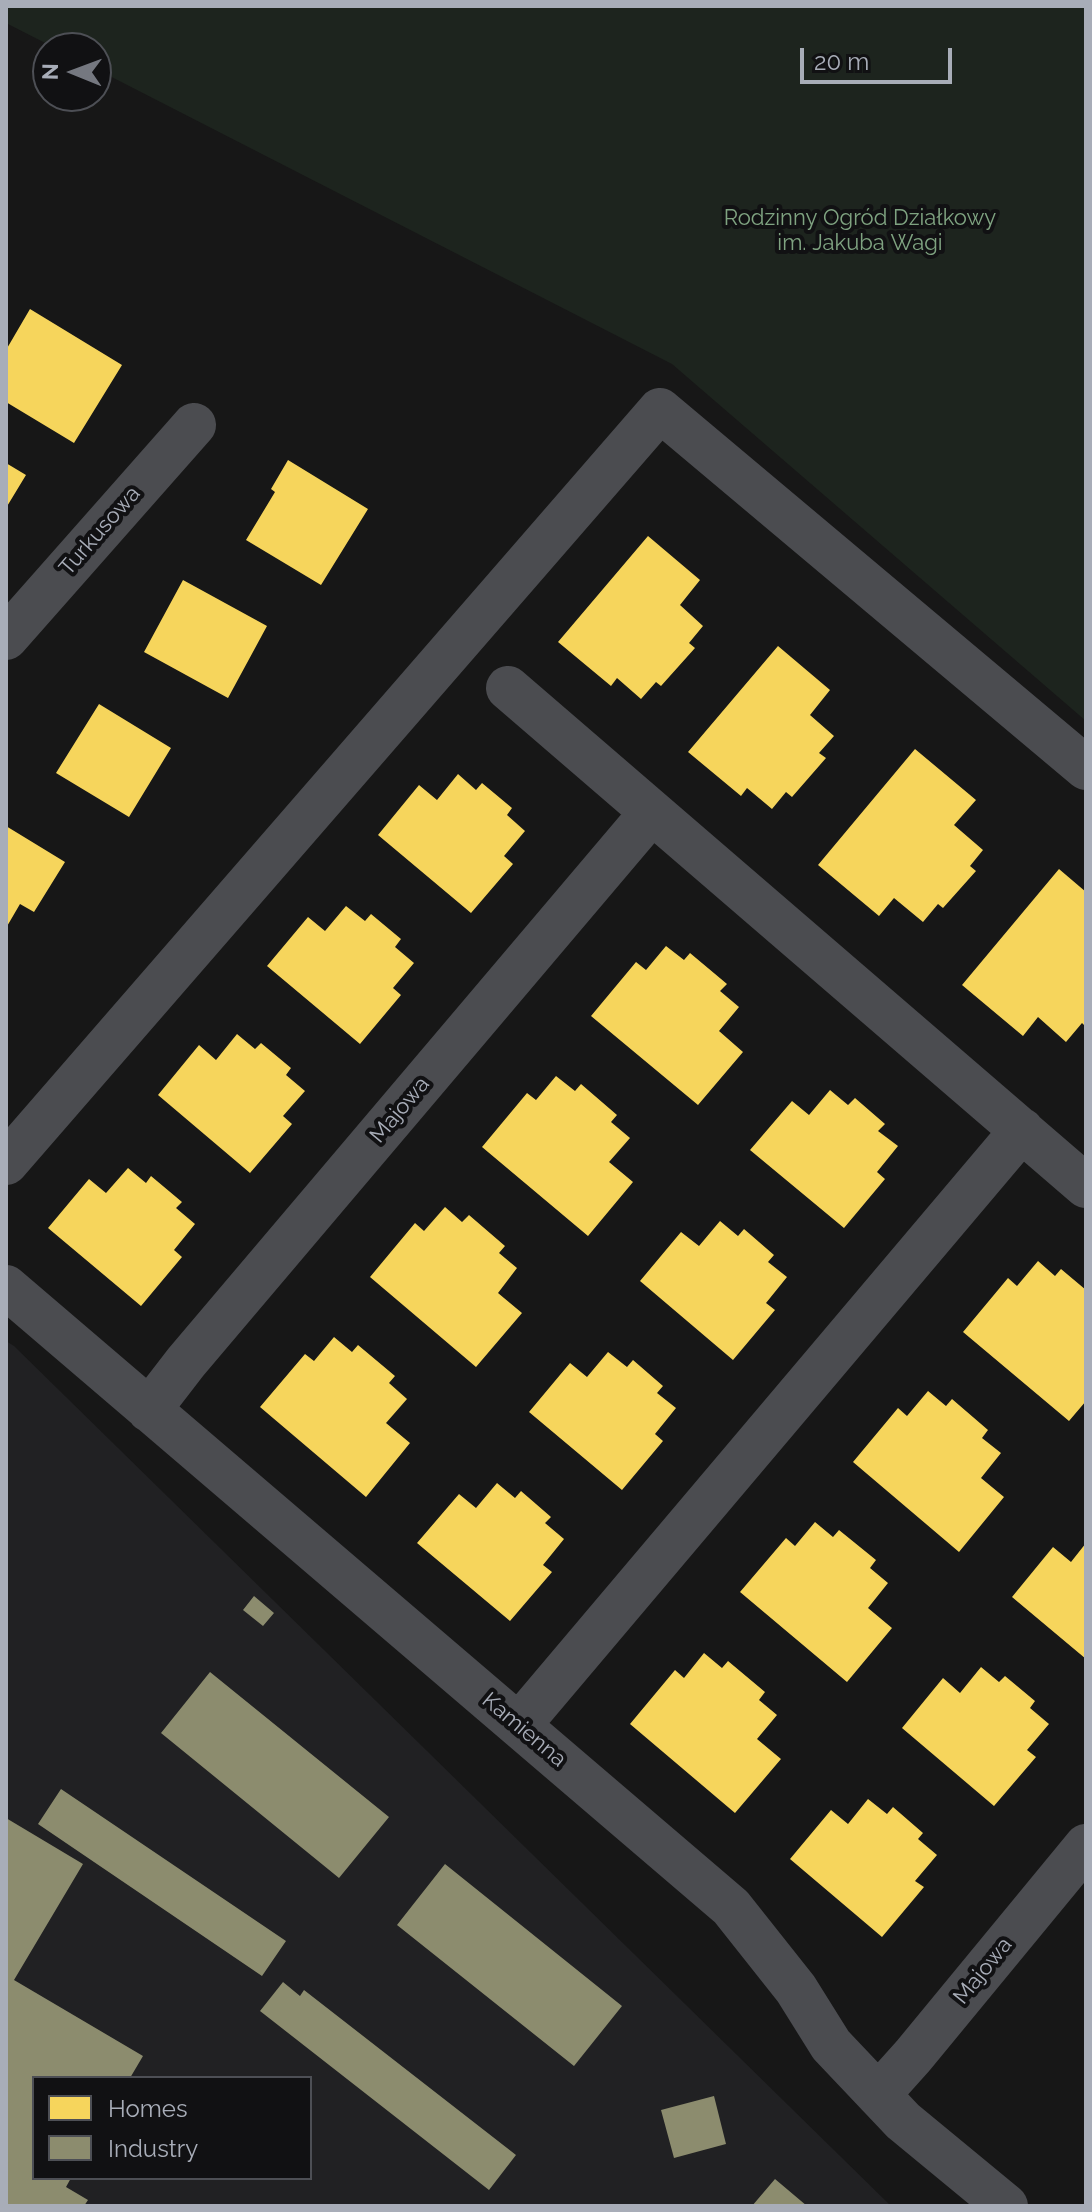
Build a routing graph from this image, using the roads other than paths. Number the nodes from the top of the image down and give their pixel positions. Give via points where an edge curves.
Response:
1 (194, 425) dead end
2 (6, 638) edge
3 (508, 688) dead end
4 (1086, 768) edge
5 (652, 812) junction
6 (1022, 1130) junction
7 (6, 1163) edge
8 (1086, 1186) edge
9 (6, 1287) edge
10 (149, 1410) junction
11 (519, 1725) junction
12 (1086, 1846) edge
13 (878, 2095) junction
14 (1006, 2206) edge

1 - 2 street, Turkusowa
3 - 5 street
4 - 7 street via 660,410
5 - 6 street
5 - 10 street, Majowa
6 - 8 street
6 - 11 street
9 - 10 street, Kamienna
10 - 11 street, Kamienna
11 - 13 street, Kamienna via 731,1907 796,1989 831,2045
12 - 13 street, Majowa
13 - 14 street, Kamienna

